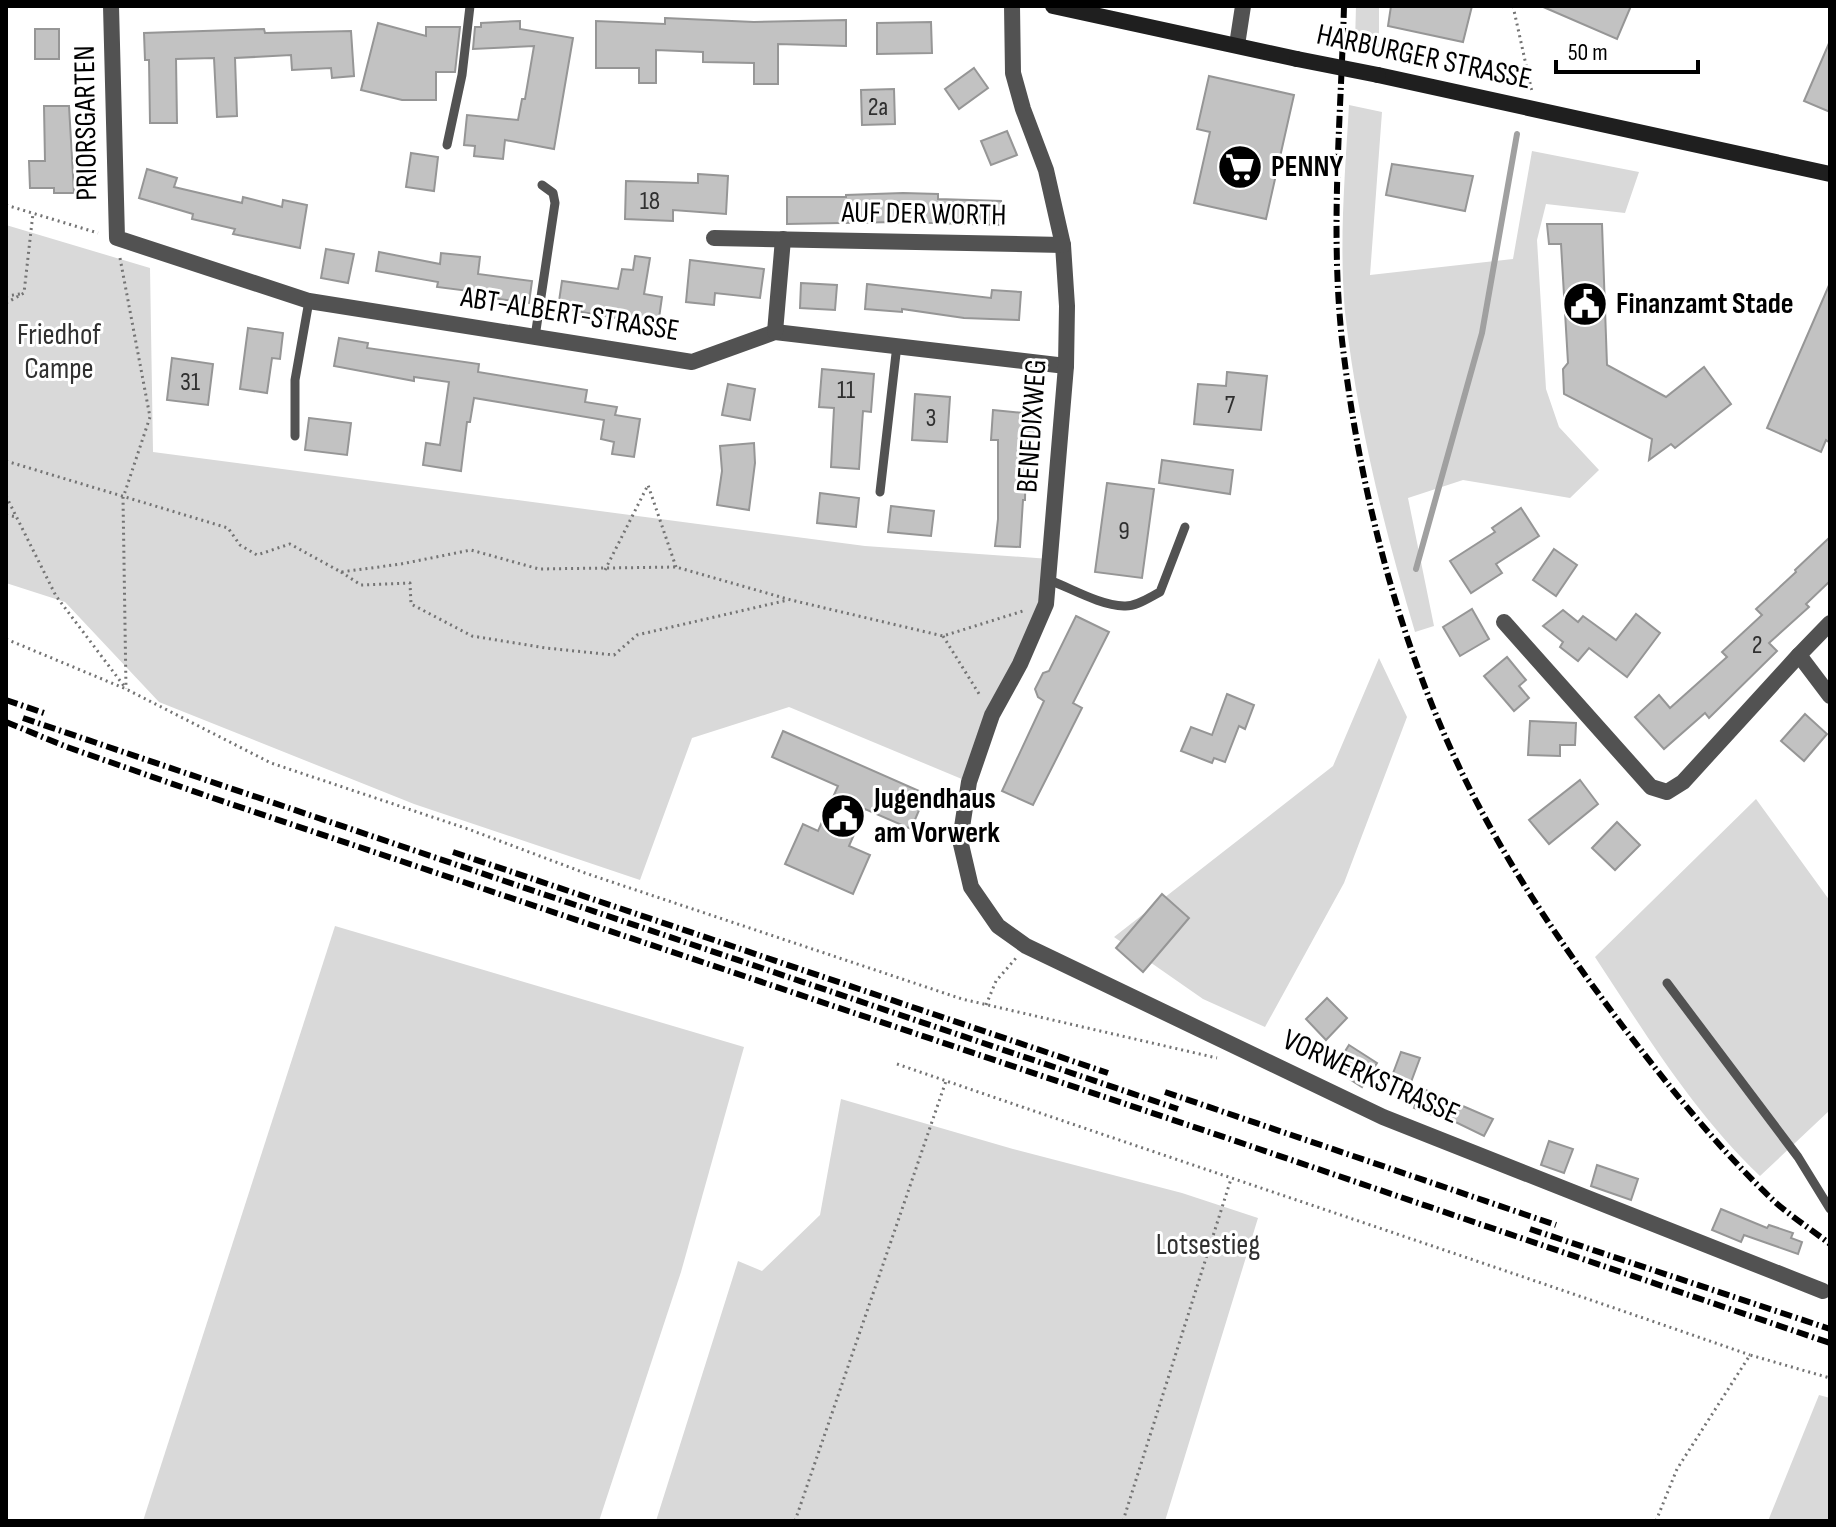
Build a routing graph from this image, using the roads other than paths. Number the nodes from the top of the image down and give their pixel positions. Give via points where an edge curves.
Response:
1 (111, 6) edge
2 (470, 6) edge
3 (1012, 6) edge
4 (1053, 6) edge
5 (1243, 6) edge
6 (1237, 45) junction
7 (447, 145) dead end
8 (1830, 174) edge
9 (542, 185) dead end
10 (117, 238) joint
11 (714, 238) dead end
12 (783, 239) junction
13 (1063, 245) junction
14 (309, 301) junction
15 (775, 332) junction
16 (535, 337) junction
17 (897, 345) junction
18 (1066, 366) junction
19 (295, 436) dead end
20 (880, 492) dead end
21 (1185, 527) dead end
22 (1049, 580) junction
23 (1504, 622) dead end
24 (1830, 623) edge
25 (1799, 655) junction
26 (1830, 696) edge
27 (960, 840) joint
28 (1667, 983) dead end
29 (1830, 1209) edge
30 (1823, 1291) dead end

1 - 10 street, PRIORSGARTEN
2 - 7 lane
3 - 13 street, BENEDIXWEG via 1013,73 1046,170
4 - 6 main road, HARBURGER STRASSE
5 - 6 street
6 - 8 main road, HARBURGER STRASSE, bridge
9 - 16 lane via 553,193 555,203
10 - 14 street, ABT-ALBERT-STRASSE
11 - 12 street, AUF DER WORTH
12 - 13 street, AUF DER WORTH
12 - 15 street
13 - 18 street, BENEDIXWEG
14 - 16 street, ABT-ALBERT-STRASSE
14 - 19 lane via 295,380
15 - 16 street, ABT-ALBERT-STRASSE via 692,362
15 - 17 street, ABT-ALBERT-STRASSE
17 - 18 street, ABT-ALBERT-STRASSE
17 - 20 lane
18 - 22 street, BENEDIXWEG
21 - 22 lane via 1160,592 1143,601 1126,607
22 - 27 street, BENEDIXWEG via 1046,604 992,715 969,782
23 - 25 street via 1651,787 1667,792 1683,782
24 - 25 street
25 - 26 street
27 - 30 street, VORWERKSTRASSE via 971,887 998,926 1026,946 1383,1117
28 - 29 lane via 1798,1157

